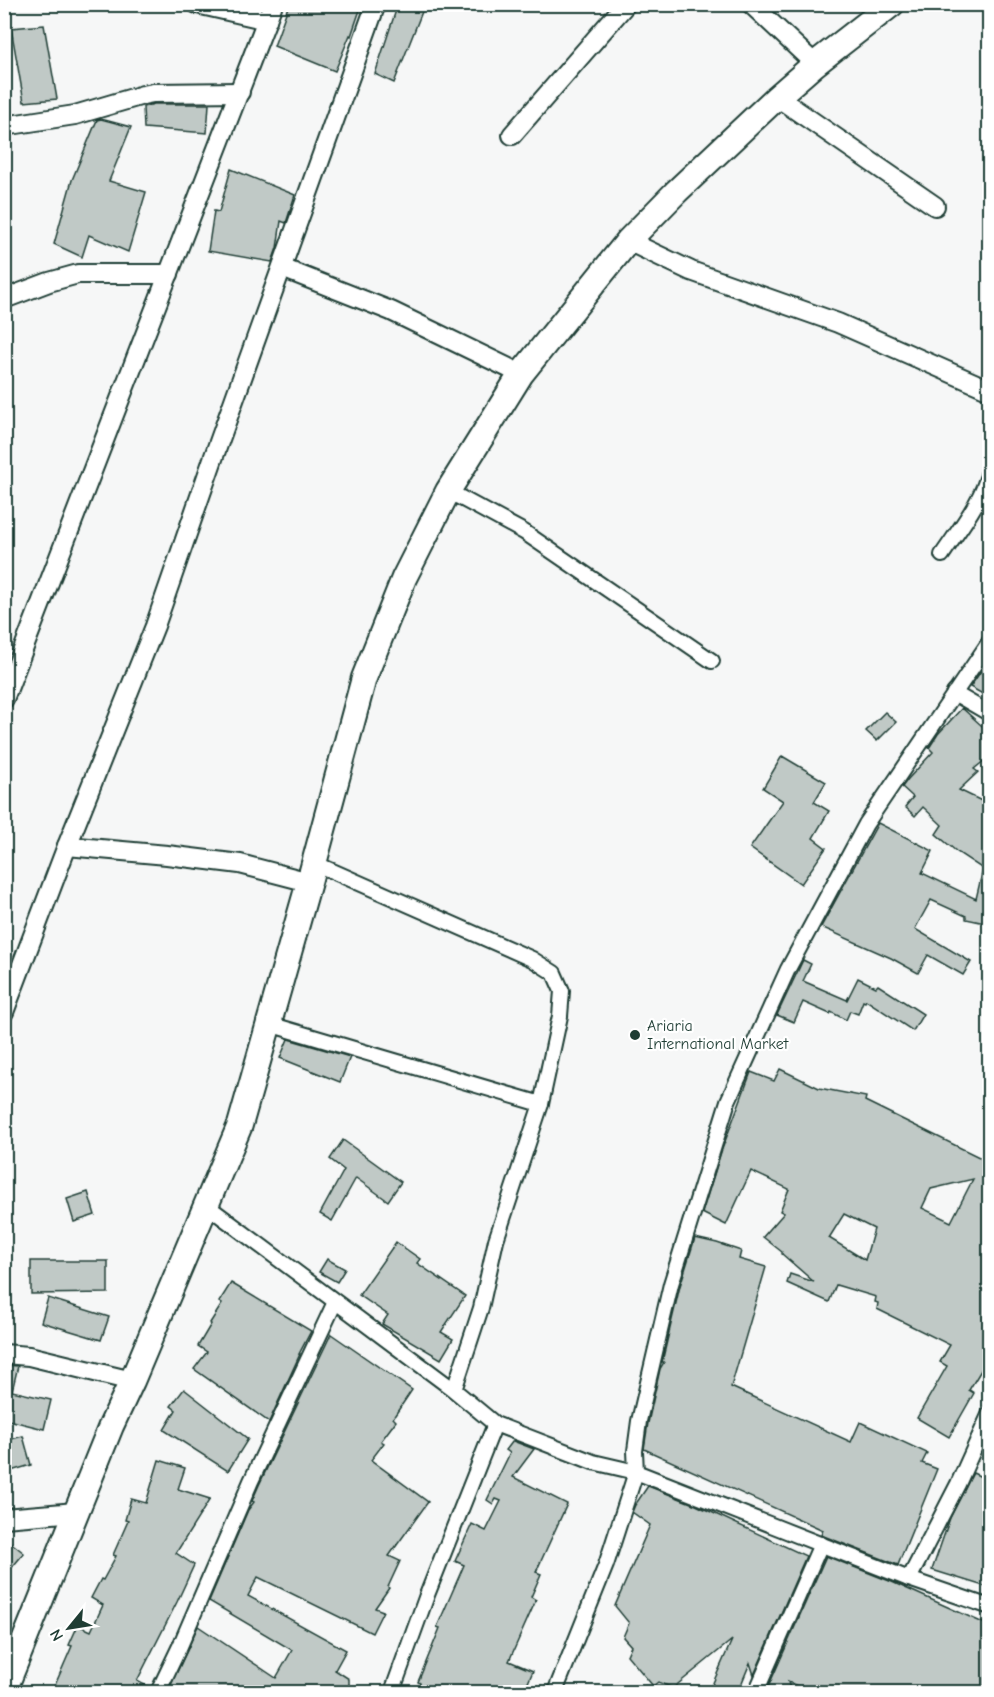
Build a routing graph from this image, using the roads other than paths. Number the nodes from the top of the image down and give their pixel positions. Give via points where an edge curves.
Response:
1 (197, 4) edge
2 (376, 4) edge
3 (626, 4) edge
4 (751, 4) edge
5 (892, 4) edge
6 (270, 12) edge
7 (815, 64) junction
8 (240, 92) junction
9 (777, 97) junction
10 (4, 126) edge
11 (512, 135) dead end
12 (935, 206) dead end
13 (628, 241) junction
14 (282, 268) junction
15 (169, 274) junction
16 (4, 299) edge
17 (521, 374) junction
18 (990, 390) edge
19 (990, 468) edge
20 (448, 491) junction
21 (942, 555) dead end
22 (990, 640) edge
23 (712, 661) dead end
24 (954, 693) junction
25 (4, 699) edge
26 (990, 714) edge
27 (67, 846) junction
28 (312, 872) junction
29 (4, 1012) edge
30 (269, 1024) junction
31 (541, 1104) junction
32 (206, 1205) junction
33 (336, 1302) junction
34 (4, 1354) edge
35 (132, 1382) junction
36 (454, 1390) junction
37 (990, 1413) edge
38 (495, 1424) junction
39 (636, 1472) junction
40 (76, 1512) junction
41 (4, 1518) edge
42 (820, 1544) junction
43 (909, 1579) junction
44 (990, 1607) edge
45 (4, 1691) edge
46 (158, 1692) edge
47 (392, 1692) edge
48 (555, 1692) edge
49 (756, 1692) edge

1 - 6 street
2 - 14 street
3 - 11 street
4 - 7 street
5 - 7 main road
6 - 8 street
7 - 9 main road
8 - 10 street via 153,93 75,115
8 - 15 street
9 - 12 street
9 - 13 main road
13 - 17 main road
13 - 18 street via 691,271 838,323
14 - 17 street via 391,311
14 - 27 street via 155,626
15 - 16 street via 78,274
15 - 25 street
17 - 20 main road
19 - 21 street via 978,500
20 - 23 street via 524,532
20 - 28 main road via 404,578 364,678
22 - 24 street
24 - 26 street
24 - 39 street via 866,824 788,969 728,1101 671,1284 639,1421
27 - 28 street
27 - 29 street
28 - 30 main road
28 - 31 street via 532,959 554,974 562,991 560,1016
30 - 31 street
30 - 32 main road via 240,1125
31 - 36 street via 496,1240 482,1308
32 - 33 street
32 - 35 main road
33 - 36 street
33 - 46 street via 251,1481
34 - 35 street via 29,1356
35 - 40 main road
36 - 38 street
37 - 43 street
38 - 39 street via 593,1462
38 - 47 street
39 - 42 street
39 - 48 street via 606,1564
40 - 41 street
40 - 45 main road
42 - 43 street
42 - 49 street
43 - 44 street

